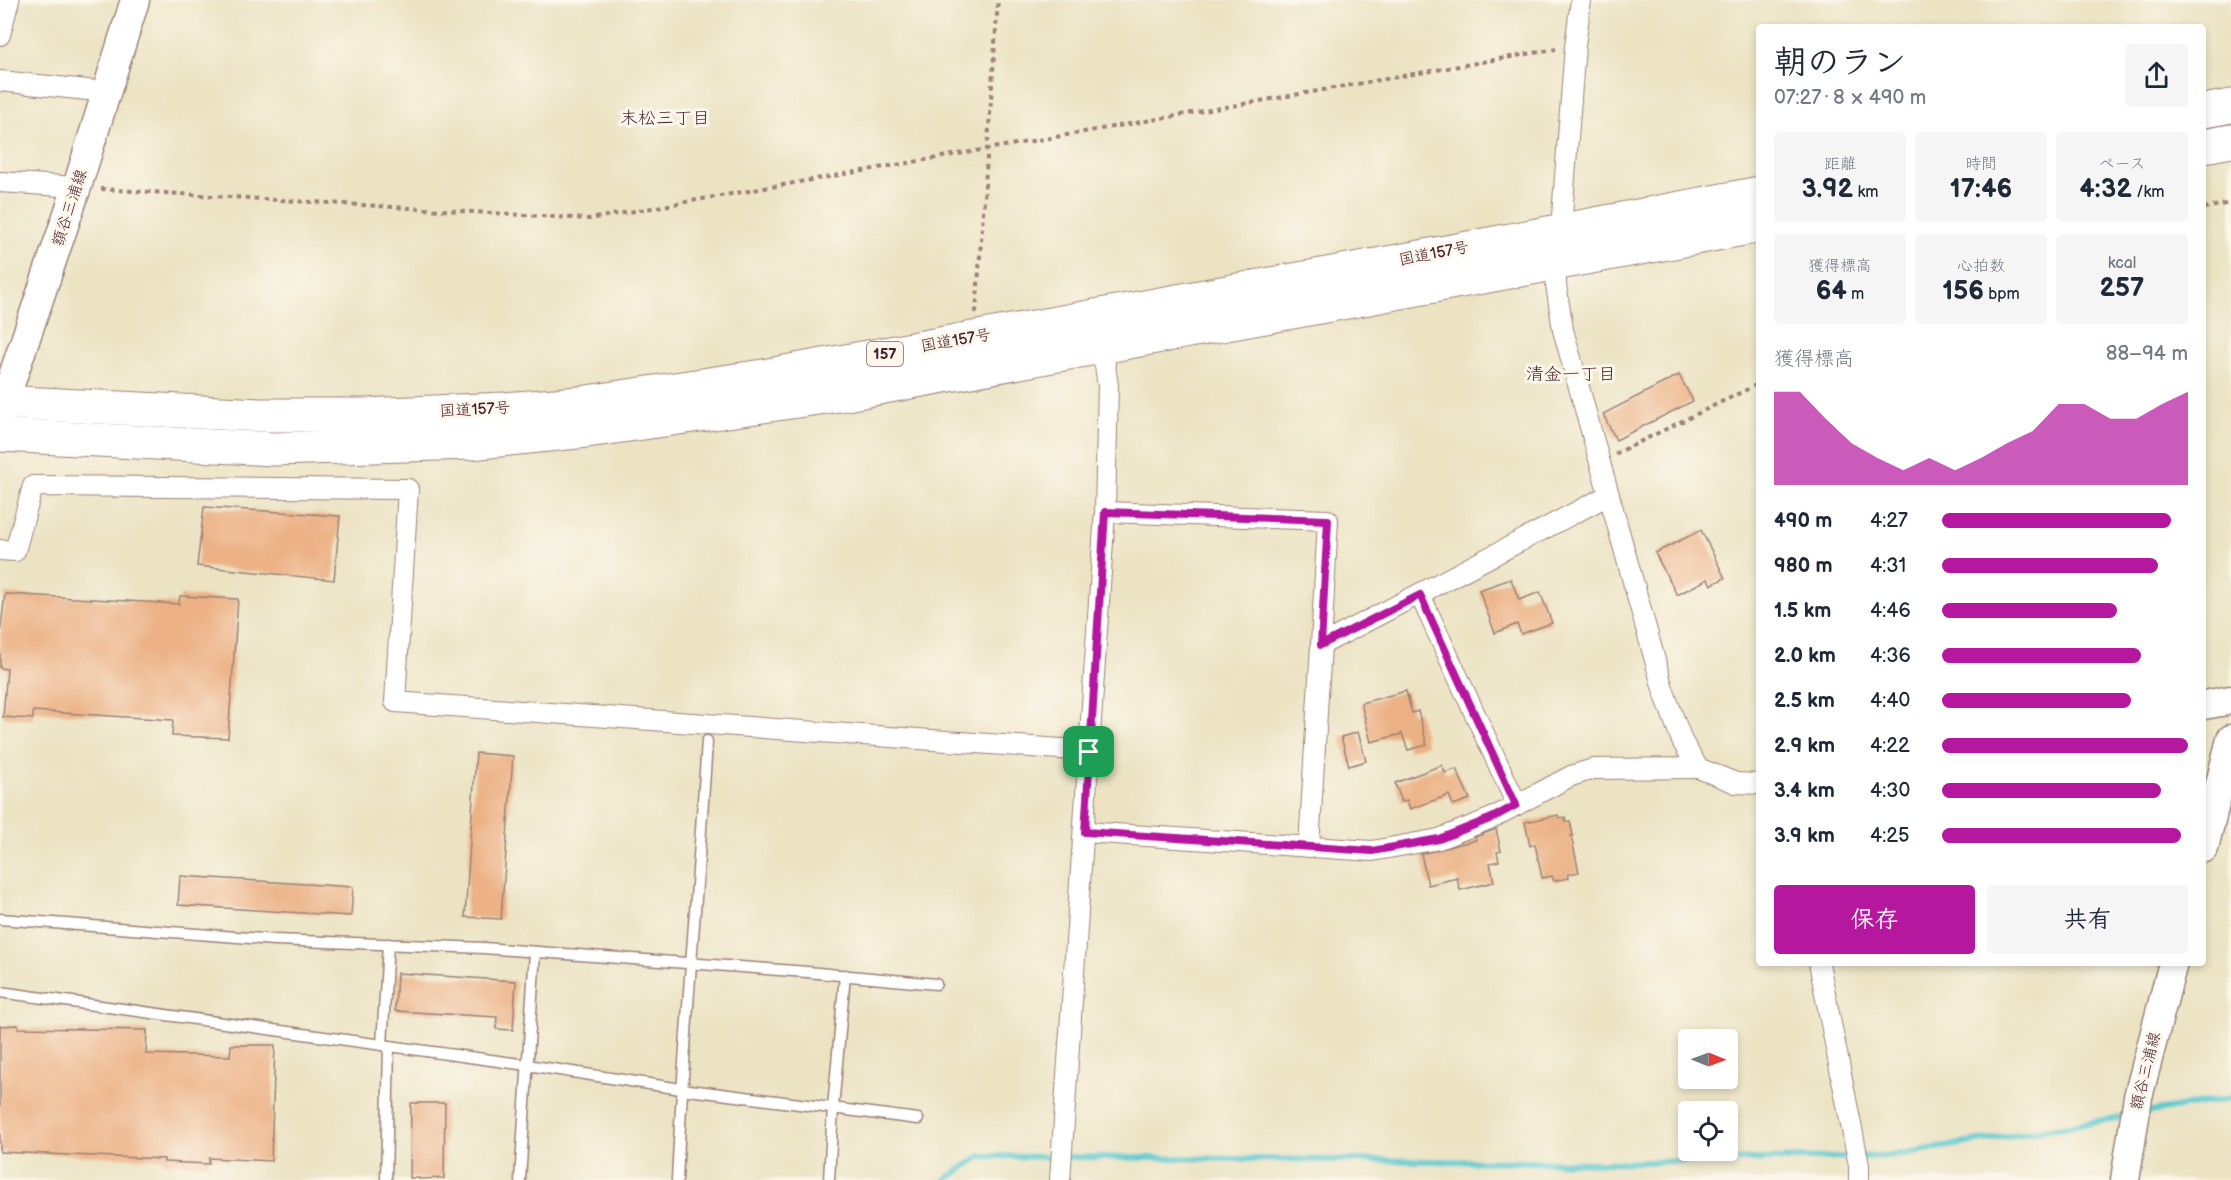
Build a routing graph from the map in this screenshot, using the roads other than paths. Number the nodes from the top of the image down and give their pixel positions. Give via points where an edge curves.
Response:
1 (9, 0) edge
2 (135, 0) edge
3 (1581, 0) edge
4 (0, 35) edge
5 (0, 81) edge
6 (107, 92) junction
7 (2231, 106) edge
8 (2206, 111) edge
9 (2231, 141) edge
10 (2206, 146) edge
11 (0, 182) edge
12 (77, 187) junction
13 (1756, 194) edge
14 (1756, 227) edge
15 (1561, 229) junction
16 (1556, 263) junction
17 (1102, 345) junction
18 (1, 406) edge
19 (0, 435) edge
20 (1609, 495) junction
21 (1105, 512) junction
22 (0, 550) edge
23 (1420, 595) junction
24 (1321, 645) junction
25 (2231, 700) edge
26 (2206, 705) edge
27 (2231, 739) edge
28 (707, 741) dead end
29 (1089, 752) junction
30 (1698, 768) junction
31 (2226, 781) edge
32 (1756, 784) edge
33 (1516, 805) junction
34 (1085, 832) junction
35 (2206, 842) edge
36 (1309, 847) junction
37 (0, 919) edge
38 (388, 944) junction
39 (536, 952) junction
40 (692, 964) junction
41 (1821, 966) edge
42 (2173, 966) edge
43 (845, 975) junction
44 (936, 984) dead end
45 (0, 992) edge
46 (386, 1046) junction
47 (528, 1065) junction
48 (681, 1089) junction
49 (833, 1108) junction
50 (918, 1119) dead end
51 (1859, 1172) edge
52 (1060, 1175) edge
53 (386, 1180) edge
54 (520, 1180) edge
55 (676, 1180) edge
56 (829, 1180) edge
57 (2125, 1180) edge

1 - 4 street
2 - 6 main road, 額谷三浦線
3 - 15 street
5 - 6 street
6 - 12 main road, 額谷三浦線
7 - 8 highway
9 - 10 highway
11 - 12 street
12 - 18 main road, 額谷三浦線
13 - 15 highway, 国道157号 / 157
14 - 16 highway, 国道157号 / 157
15 - 16 street
15 - 18 highway, 国道157号 / 157 via 763,376 600,400 364,415
16 - 17 highway, 国道157号 / 157
16 - 20 street via 1563,330
17 - 19 highway, 国道157号 / 157 via 834,396 598,430 471,443 274,449
17 - 21 street via 1108,386
20 - 23 street
20 - 30 street via 1663,689 1682,741
21 - 24 street via 1328,520
21 - 29 street
22 - 29 street via 15,551 33,486 408,489 395,702
23 - 24 street
23 - 33 street
24 - 36 street
25 - 26 main road
27 - 31 main road
28 - 40 lane
29 - 34 street
30 - 32 street via 1736,783
30 - 33 street via 1593,769
31 - 35 main road
33 - 36 street via 1439,839 1372,851
34 - 36 street
34 - 52 street
37 - 38 lane via 263,939
38 - 39 lane
38 - 46 lane
39 - 40 lane
39 - 47 lane
40 - 43 lane
40 - 48 lane
41 - 51 street
42 - 57 main road, 額谷三浦線 via 2138,1098
43 - 44 lane
43 - 49 lane
45 - 46 lane
46 - 47 lane
46 - 53 lane
47 - 48 lane
47 - 54 lane
48 - 49 lane
48 - 55 lane
49 - 50 lane
49 - 56 lane

